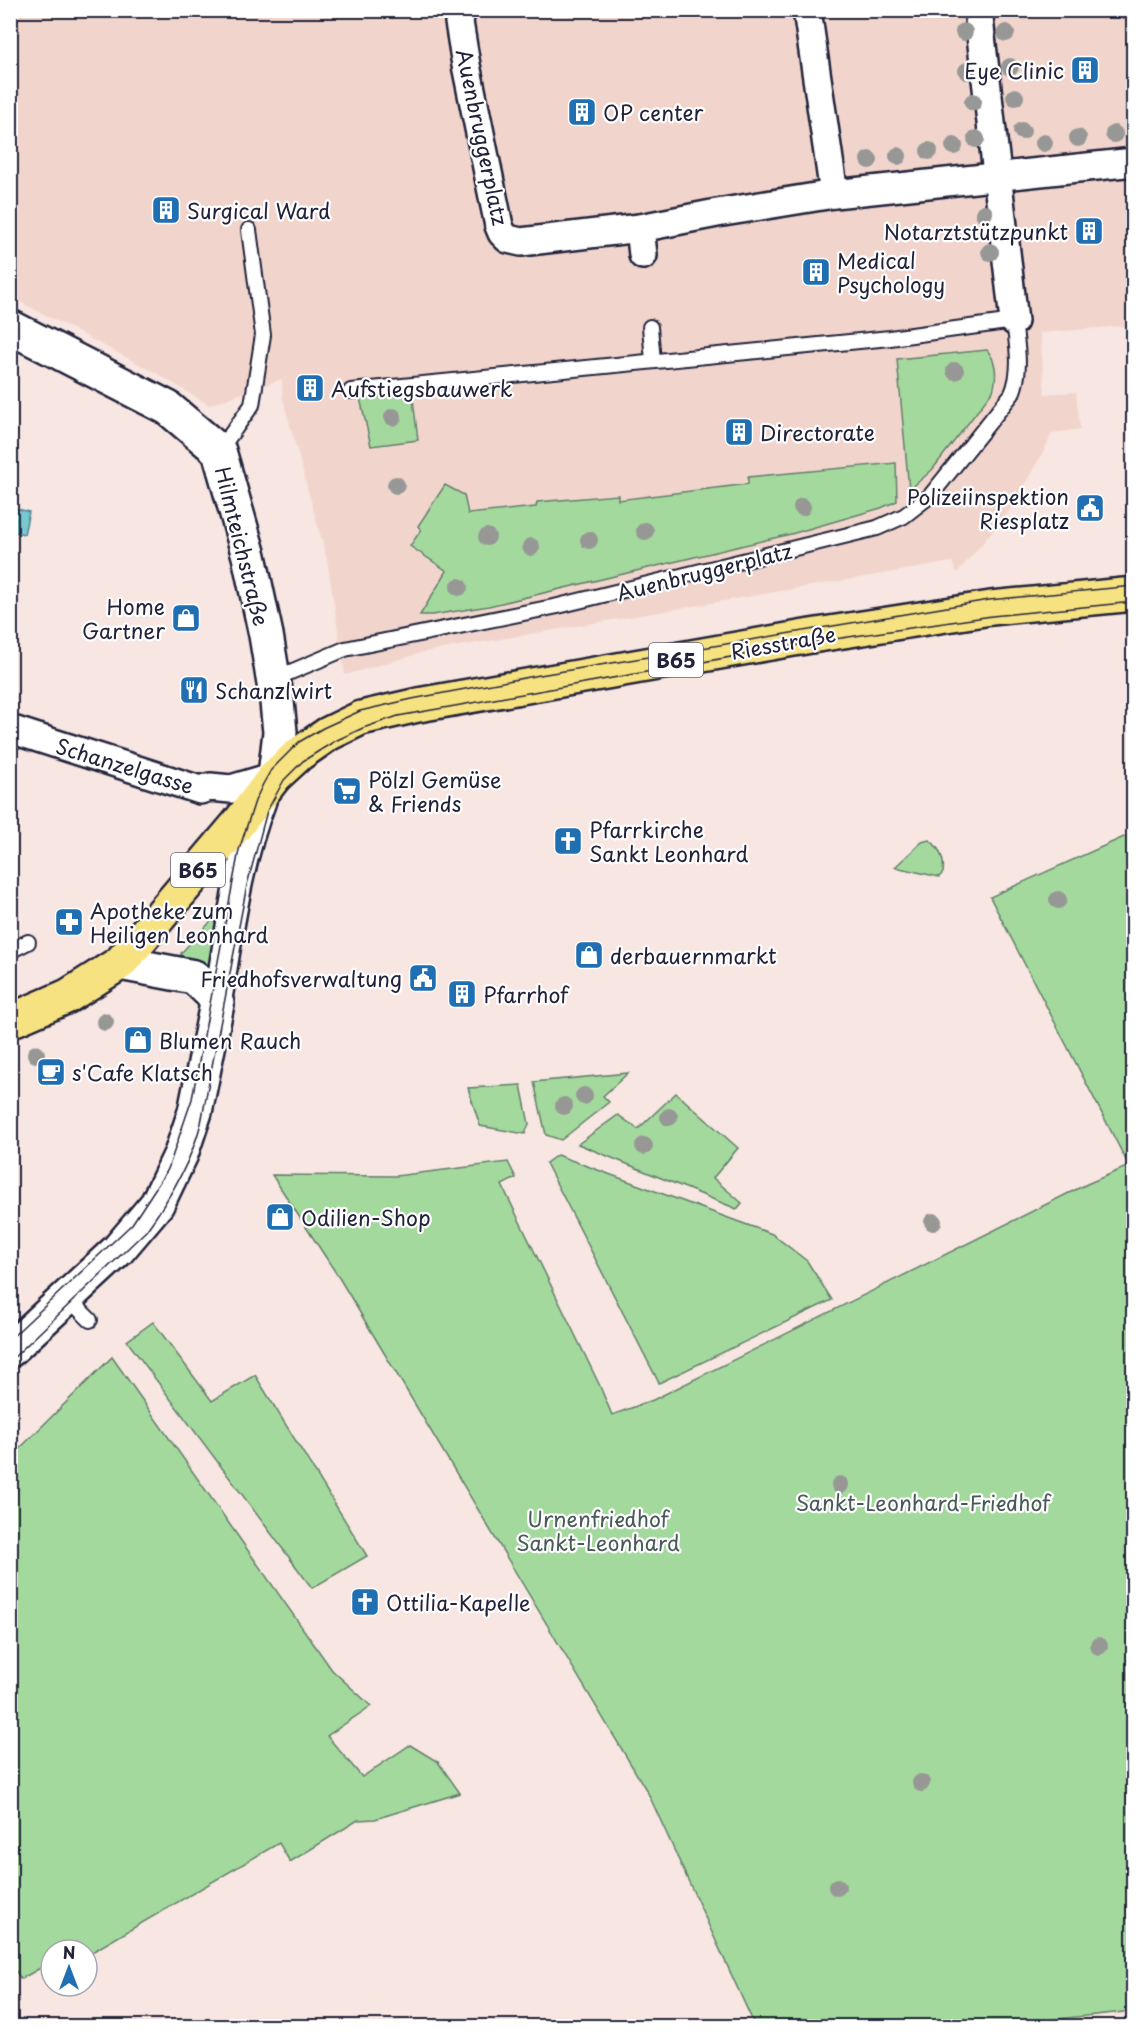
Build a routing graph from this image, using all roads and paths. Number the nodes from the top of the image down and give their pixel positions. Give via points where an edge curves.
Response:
1 (807, 10) edge
2 (978, 10) edge
3 (462, 11) edge
4 (1134, 162) edge
5 (998, 177) junction
6 (834, 194) junction
7 (640, 228) junction
8 (249, 230) dead end
9 (642, 255) dead end
10 (1014, 321) junction
11 (10, 327) edge
12 (650, 327) dead end
13 (653, 361) junction
14 (351, 391) dead end
15 (219, 451) junction
16 (1134, 594) edge
17 (272, 680) junction
18 (10, 729) edge
19 (275, 776) junction
20 (28, 942) dead end
21 (10, 951) edge
22 (120, 963) junction
23 (217, 1004) junction
24 (10, 1021) edge
25 (67, 1297) junction
26 (90, 1320) dead end
27 (10, 1350) edge

1 - 6 street
2 - 5 street, Auenbruggerplatz
3 - 7 street, Auenbruggerplatz via 459,22 466,65 502,233 520,242
4 - 5 street, Auenbruggerplatz
5 - 6 street, Auenbruggerplatz
5 - 10 street, Auenbruggerplatz
6 - 7 street, Auenbruggerplatz
7 - 9 street
8 - 15 lane via 263,335 252,405
10 - 13 lane via 890,338
10 - 17 lane, Auenbruggerplatz via 1019,362 1012,394 931,495 904,516 877,528 558,606 345,649
11 - 15 main road, Hilmteichstraße via 168,408
12 - 13 lane
13 - 14 lane
15 - 17 main road, Hilmteichstraße via 249,556
16 - 19 main road, Riesstraße / B65 via 991,608 811,636 408,707 362,718 328,734
17 - 19 main road, Hilmteichstraße via 280,732
18 - 19 street, Schanzelgasse via 200,790 231,789
19 - 22 main road, B65
19 - 23 street via 250,833
20 - 21 lane
22 - 23 main road via 194,977
22 - 24 main road, B65 via 68,996
23 - 25 main road via 195,1112 182,1154 156,1204 118,1250
25 - 26 lane
25 - 27 main road

